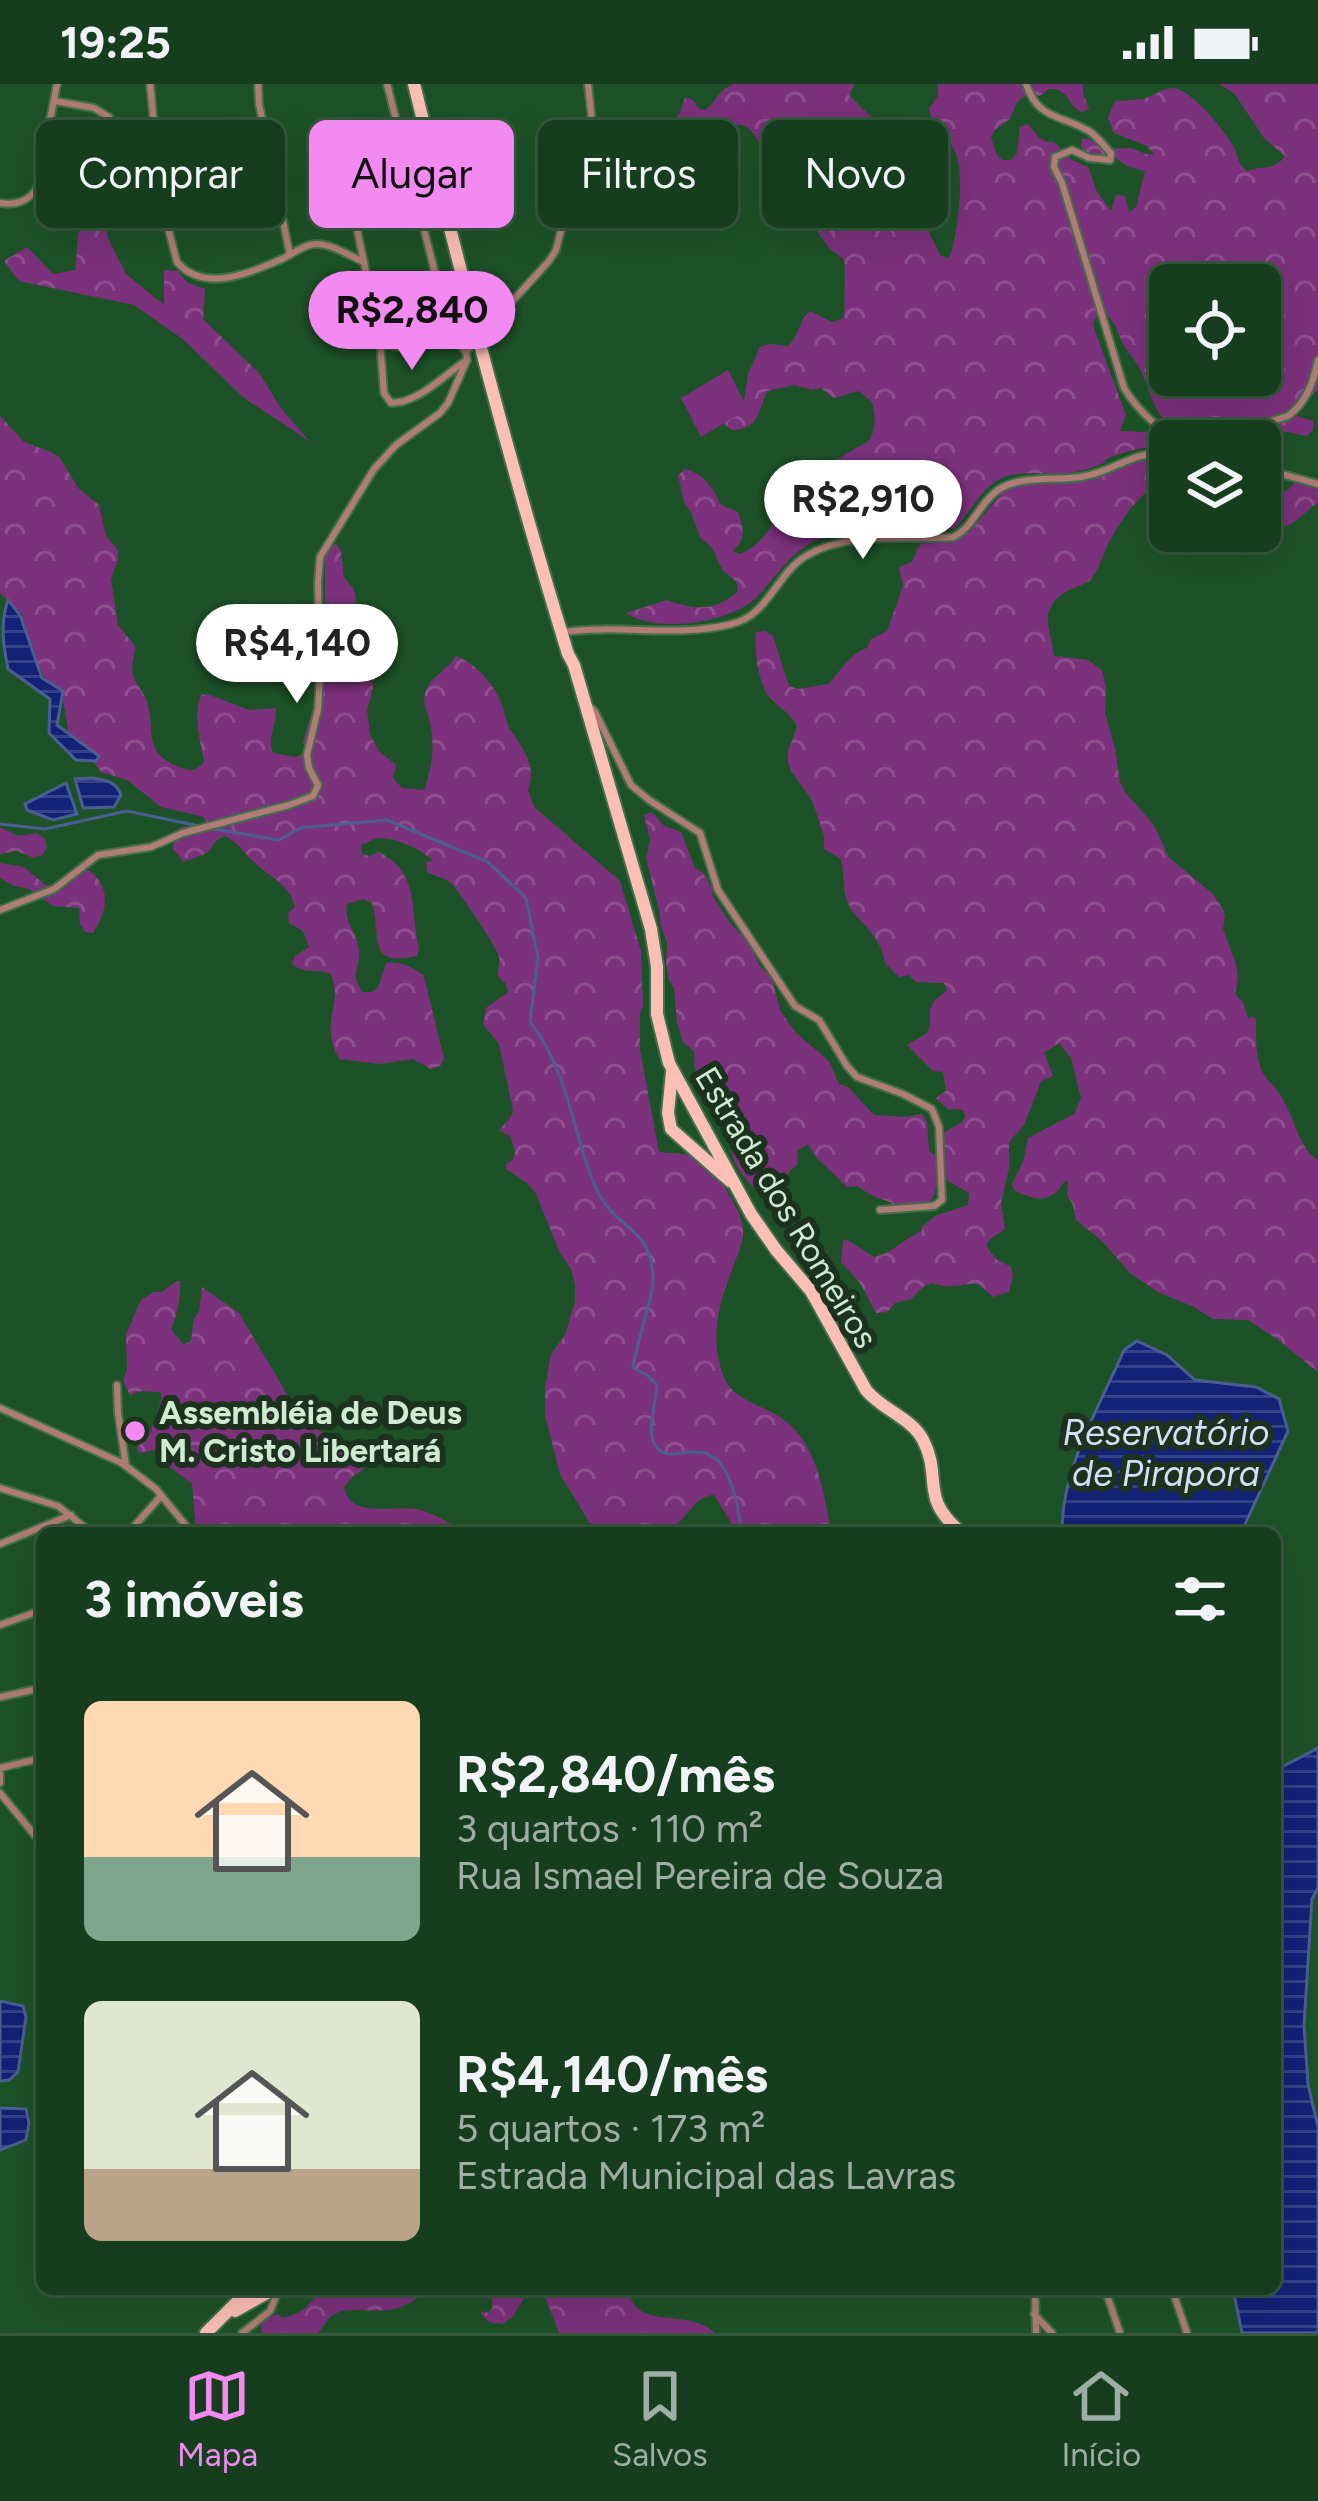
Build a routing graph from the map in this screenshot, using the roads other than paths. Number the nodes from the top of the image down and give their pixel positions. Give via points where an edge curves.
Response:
1 (57, 84) edge
2 (150, 84) edge
3 (258, 84) edge
4 (387, 84) edge
5 (414, 84) edge
6 (588, 84) edge
7 (1026, 84) edge
8 (55, 101) junction
9 (111, 120) edge
10 (154, 120) edge
11 (262, 120) edge
12 (0, 203) edge
13 (168, 228) edge
14 (284, 228) edge
15 (357, 228) edge
16 (290, 255) junction
17 (364, 262) junction
18 (452, 335) junction
19 (379, 339) junction
20 (478, 339) junction
21 (466, 356) junction
22 (1318, 360) edge
23 (1152, 420) edge
24 (1275, 420) edge
25 (1149, 454) edge
26 (1281, 472) edge
27 (1318, 484) edge
28 (565, 632) junction
29 (586, 703) junction
30 (0, 910) edge
31 (672, 1069) junction
32 (701, 1123) junction
33 (684, 1142) junction
34 (735, 1186) junction
35 (880, 1210) dead end
36 (117, 1385) dead end
37 (0, 1408) edge
38 (126, 1466) junction
39 (0, 1488) edge
40 (160, 1496) junction
41 (71, 1515) junction
42 (79, 1522) junction
43 (42, 1527) edge
44 (80, 1527) edge
45 (85, 1527) edge
46 (133, 1527) edge
47 (187, 1527) edge
48 (956, 1527) edge
49 (36, 1529) edge
50 (0, 1544) edge
51 (36, 1612) edge
52 (0, 1625) edge
53 (36, 1689) edge
54 (0, 1697) edge
55 (36, 1760) edge
56 (2, 1774) edge
57 (0, 1793) edge
58 (36, 1837) edge
59 (276, 2295) edge
60 (1035, 2295) edge
61 (1107, 2295) edge
62 (1174, 2295) edge
63 (250, 2296) edge
64 (1034, 2314) junction
65 (265, 2316) junction
66 (206, 2333) edge
67 (242, 2333) edge
68 (1036, 2333) edge
69 (1052, 2333) edge
70 (1120, 2333) edge
71 (1186, 2333) edge

1 - 8 street
2 - 10 street
3 - 11 street
4 - 18 street
5 - 20 main road, Estrada dos Romeiros
6 - 20 street via 592,122 556,250
7 - 23 street via 1039,108 1090,132 1111,153 1110,160 1072,150 1055,157 1054,167 1124,388
8 - 9 street
8 - 12 street via 38,188 25,200
13 - 16 street via 177,262 217,279
14 - 16 street
15 - 17 street
16 - 17 street via 316,243
17 - 19 street
18 - 19 street via 394,347
18 - 21 street
19 - 21 street via 391,403 413,398
20 - 21 street
20 - 28 main road, Estrada dos Romeiros
21 - 30 street via 448,403 374,469 320,557 318,709 307,755 314,796 151,847 98,855 54,889
22 - 24 street via 1307,395
25 - 28 street via 1086,477 1003,486 953,537 826,547 801,559 766,602 734,624
26 - 27 street
28 - 29 main road, Estrada dos Romeiros
29 - 31 main road, Estrada dos Romeiros via 651,929 660,1035
29 - 35 street via 631,785 700,833 718,890 795,1006 819,1020 856,1077 923,1103 937,1117 942,1200
31 - 32 main road, Estrada dos Romeiros
31 - 33 main road via 669,1121
32 - 33 main road via 685,1126
32 - 34 main road, Estrada dos Romeiros
33 - 34 main road
34 - 48 main road, Estrada dos Romeiros via 820,1305 866,1390 922,1437 934,1496
36 - 38 street
37 - 38 street
38 - 40 street
39 - 41 street
40 - 46 street
40 - 47 street
41 - 42 street
41 - 43 street
42 - 44 street
42 - 45 street
49 - 50 street
51 - 52 street
53 - 54 street
55 - 56 street
57 - 58 street
59 - 65 street
60 - 64 street
61 - 70 street
62 - 71 street
63 - 65 street
63 - 66 main road
64 - 68 street
64 - 69 street
65 - 67 street

